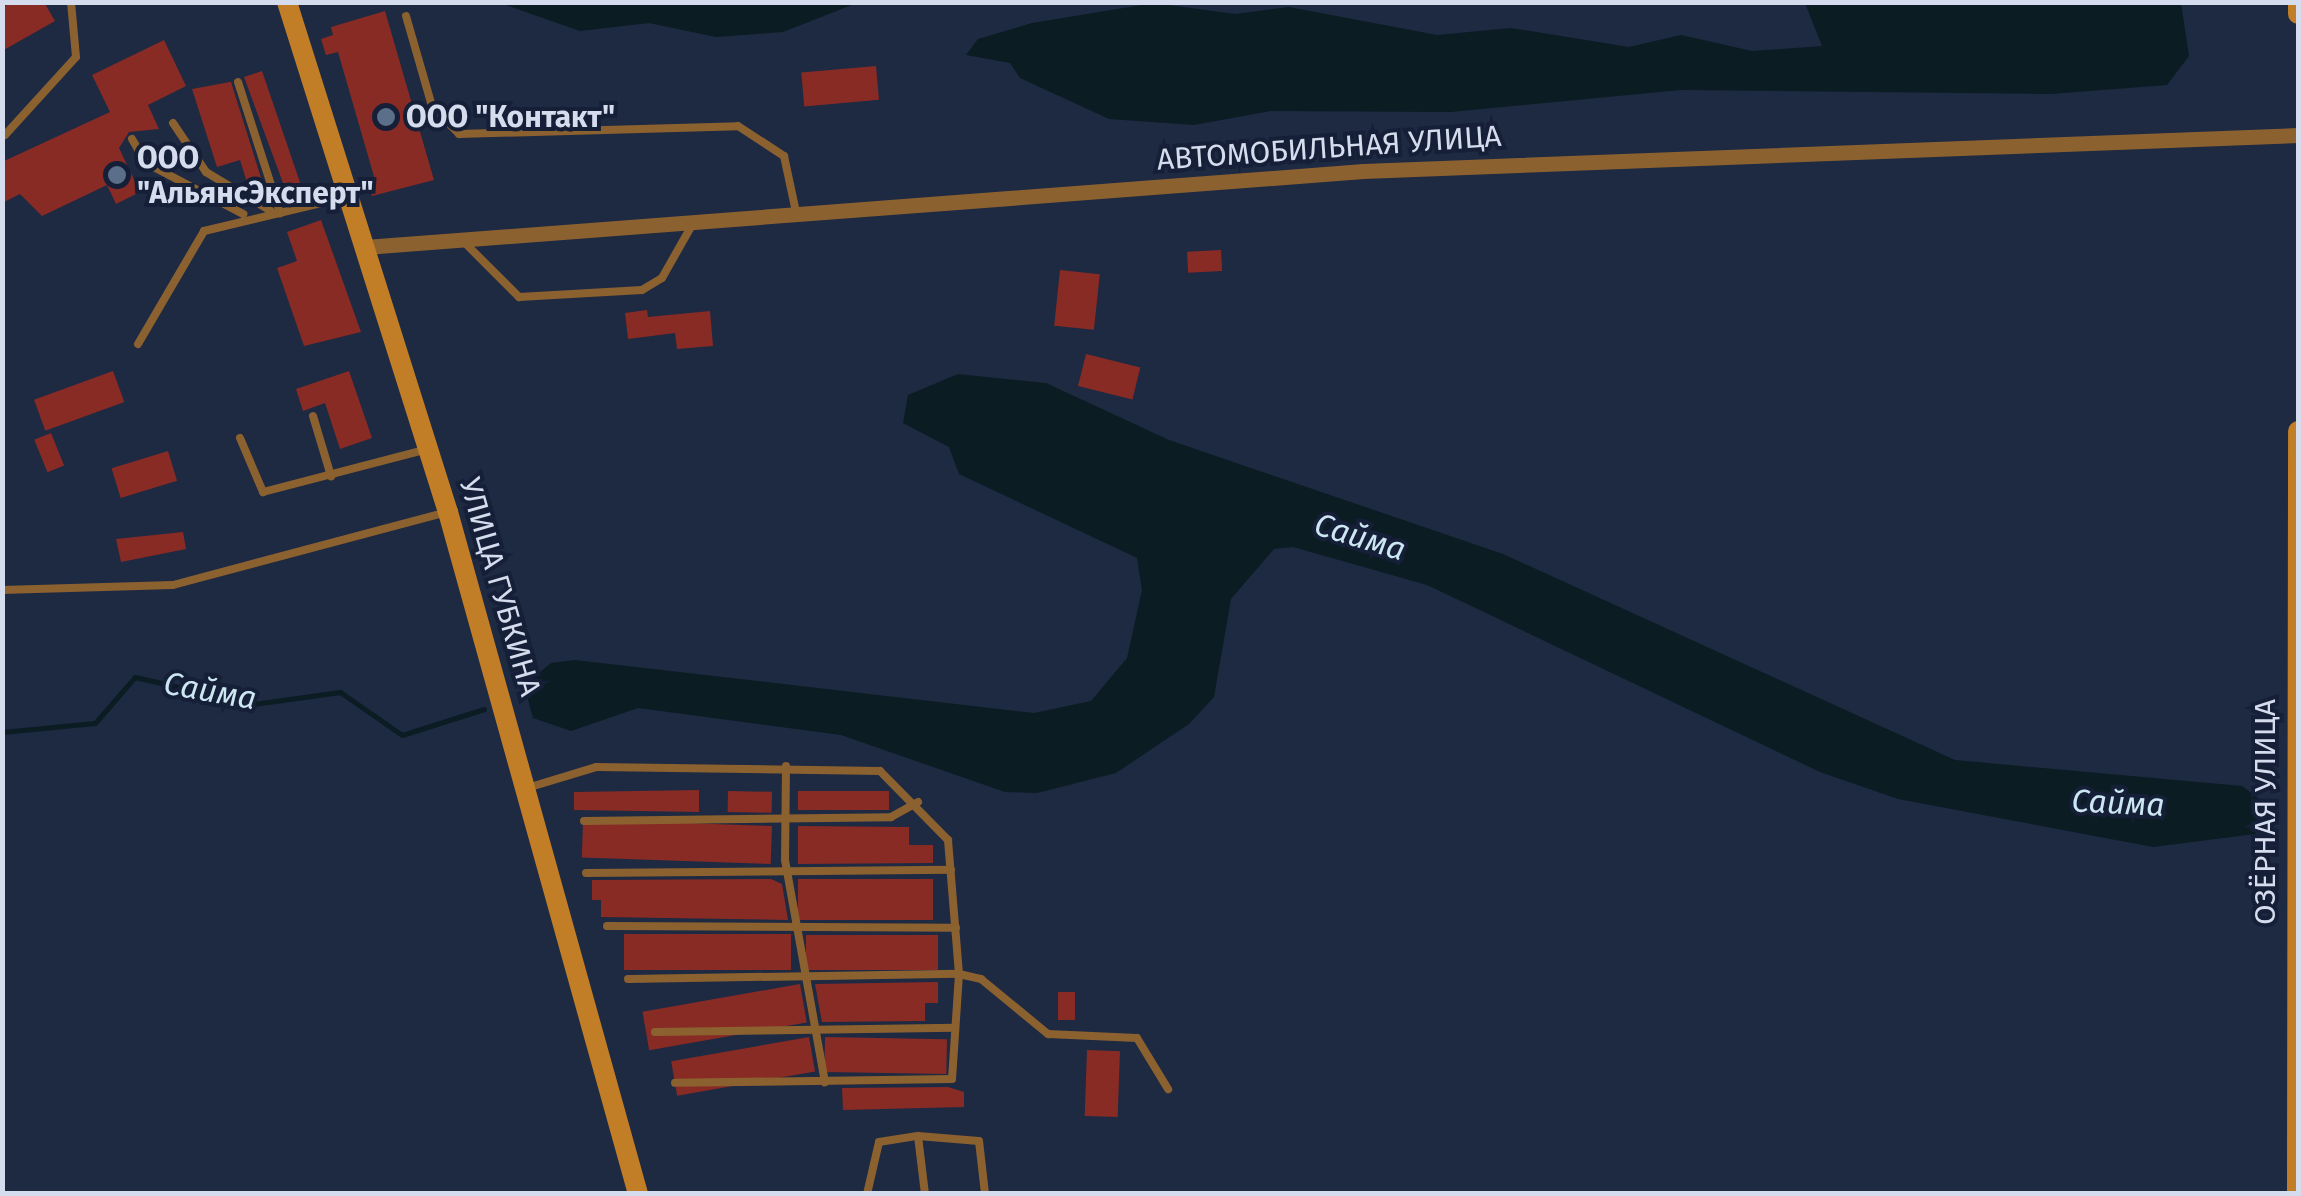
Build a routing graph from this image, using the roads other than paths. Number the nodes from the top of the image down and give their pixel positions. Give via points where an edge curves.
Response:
1 (71, 2) edge
2 (287, 2) edge
3 (2298, 2) edge
4 (2298, 14) edge
5 (406, 16) dead end
6 (238, 82) dead end
7 (173, 123) dead end
8 (6, 135) dead end
9 (2298, 136) edge
10 (132, 139) dead end
11 (350, 196) junction
12 (796, 212) junction
13 (280, 213) junction
14 (248, 215) junction
15 (694, 221) junction
16 (462, 240) junction
17 (365, 247) junction
18 (138, 344) dead end
19 (313, 416) dead end
20 (2298, 431) edge
21 (240, 438) dead end
22 (428, 448) junction
23 (330, 476) junction
24 (448, 512) junction
25 (2, 590) edge
26 (786, 766) junction
27 (528, 788) junction
28 (918, 802) junction
29 (786, 818) junction
30 (584, 821) dead end
31 (951, 870) junction
32 (790, 871) junction
33 (586, 873) dead end
34 (607, 926) dead end
35 (801, 927) junction
36 (2296, 927) edge
37 (956, 928) junction
38 (959, 974) junction
39 (810, 978) junction
40 (628, 979) dead end
41 (955, 1028) junction
42 (819, 1030) junction
43 (656, 1032) dead end
44 (825, 1082) junction
45 (676, 1083) dead end
46 (1168, 1088) dead end
47 (918, 1136) junction
48 (638, 1194) edge
49 (867, 1194) edge
50 (925, 1194) edge
51 (985, 1194) edge
52 (2297, 1194) edge

1 - 8 lane via 76,57
2 - 11 street, УЛИЦА ГУБКИНА
3 - 4 street
5 - 12 lane via 432,106 459,134 738,126 784,156
6 - 13 lane
7 - 13 lane via 206,172
9 - 12 street, АВТОМОБИЛЬНАЯ УЛИЦА via 1824,147
10 - 14 lane via 146,163
11 - 13 lane
11 - 17 street, УЛИЦА ГУБКИНА
12 - 15 street, АВТОМОБИЛЬНАЯ УЛИЦА
13 - 14 lane
14 - 18 lane via 197,238
15 - 16 street, АВТОМОБИЛЬНАЯ УЛИЦА
15 - 16 lane via 662,278 642,290 519,297
16 - 17 street, АВТОМОБИЛЬНАЯ УЛИЦА
17 - 22 street, УЛИЦА ГУБКИНА
19 - 23 lane
20 - 36 street, ОЗЁРНАЯ УЛИЦА
21 - 23 lane via 263,492
22 - 23 lane
22 - 24 street, УЛИЦА ГУБКИНА
24 - 25 lane via 174,584
24 - 27 street, УЛИЦА ГУБКИНА
26 - 27 lane via 596,767
26 - 28 lane via 880,771
26 - 29 lane
27 - 48 street, УЛИЦА ГУБКИНА
28 - 29 lane via 891,817
28 - 31 lane via 944,829
29 - 30 lane
29 - 32 lane
31 - 32 lane
31 - 37 lane
32 - 33 lane
32 - 35 lane
34 - 35 lane
35 - 37 lane
35 - 39 lane
36 - 52 street, ОЗЁРНАЯ УЛИЦА
37 - 38 lane
38 - 39 lane
38 - 41 lane
38 - 46 lane via 981,979 1048,1034 1137,1038
39 - 40 lane
39 - 42 lane
41 - 42 lane
41 - 44 lane via 952,1079
42 - 43 lane
42 - 44 lane
44 - 45 lane
47 - 49 lane via 879,1142
47 - 50 lane
47 - 51 lane via 979,1141

